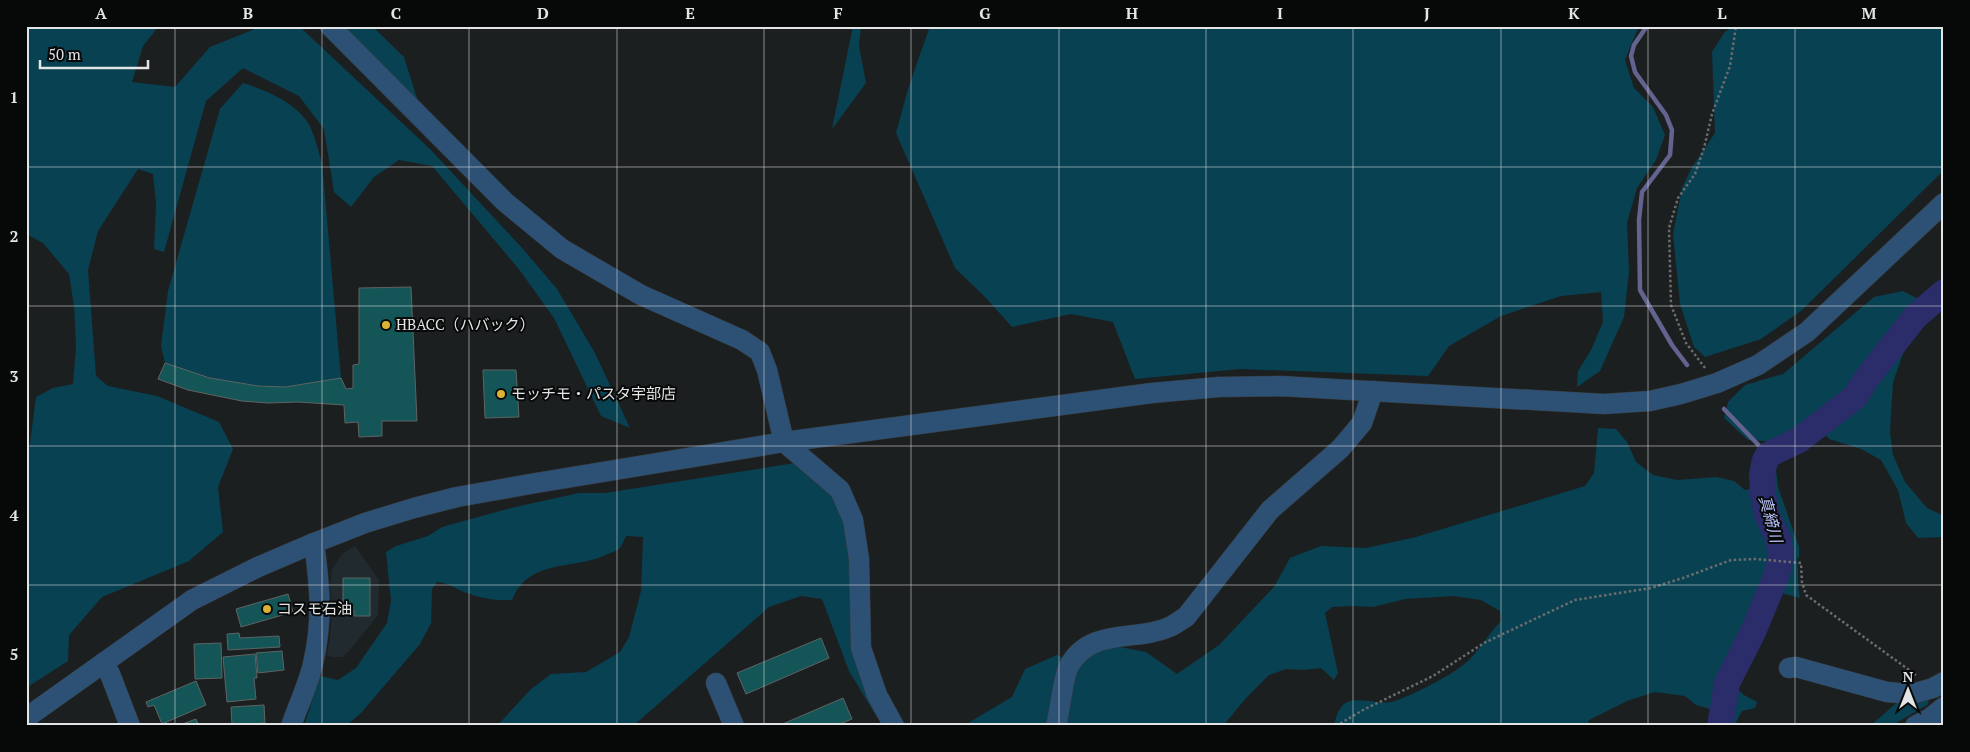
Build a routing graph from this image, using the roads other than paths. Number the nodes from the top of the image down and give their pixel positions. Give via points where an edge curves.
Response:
1 (330, 26) edge
2 (1944, 203) edge
3 (1373, 391) junction
4 (784, 442) junction
5 (314, 543) junction
6 (103, 663) junction
7 (1789, 668) dead end
8 (716, 682) dead end
9 (1938, 685) edge
10 (1944, 707) edge
11 (26, 718) edge
12 (130, 726) edge
13 (291, 726) edge
14 (734, 726) edge
15 (894, 726) edge
16 (1056, 726) edge
17 (1915, 726) edge

1 - 4 street via 505,202 562,249 641,295 742,340 760,352
2 - 3 street via 1807,332 1758,365 1717,384 1650,401 1604,404
3 - 4 street via 1280,386 1219,387
3 - 16 street via 1362,423 1340,449 1270,510 1186,617 1170,627 1107,638 1083,649 1069,666
4 - 5 street via 457,497 373,520
4 - 15 street via 840,490 853,520 858,559 861,648 877,695
5 - 6 street via 192,600
5 - 13 street via 320,592 319,630 313,666
6 - 11 street
6 - 12 street
7 - 9 street via 1796,667 1887,692 1912,694
8 - 14 street
10 - 17 street

